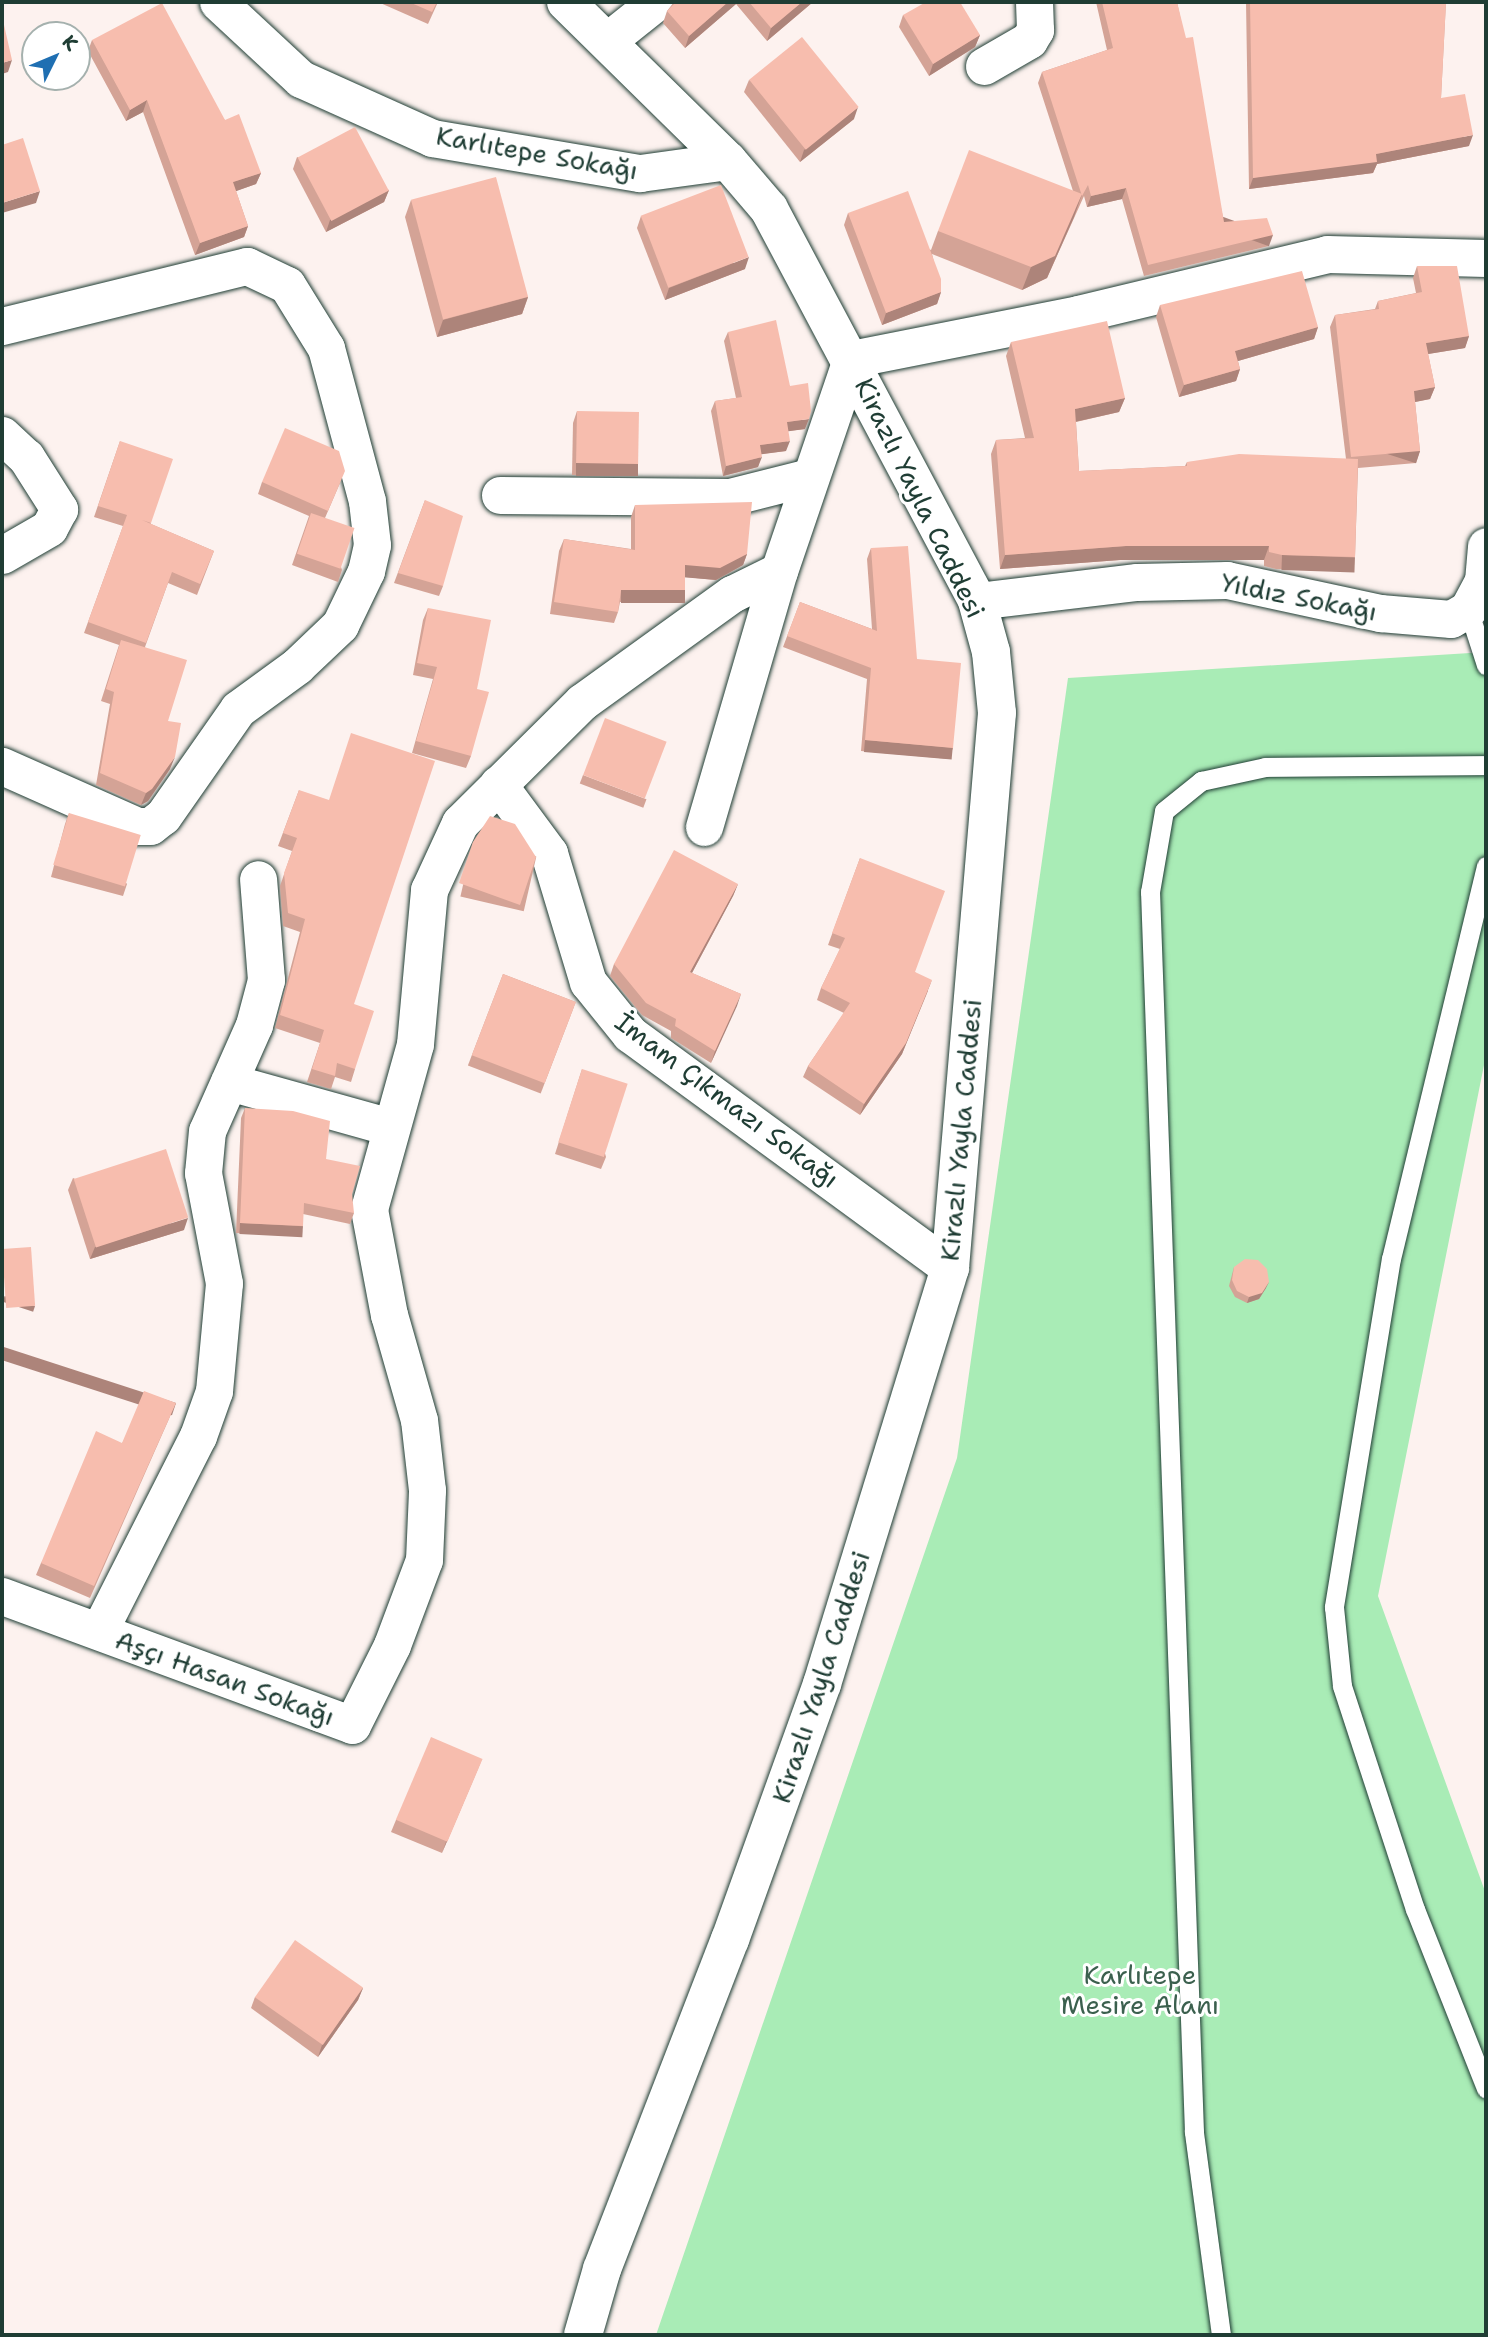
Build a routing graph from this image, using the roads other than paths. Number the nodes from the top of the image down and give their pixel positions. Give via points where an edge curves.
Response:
1 (218, 2) edge
2 (566, 2) edge
3 (656, 2) edge
4 (1034, 2) edge
5 (607, 41) junction
6 (984, 66) dead end
7 (728, 161) junction
8 (1486, 258) edge
9 (2, 326) edge
10 (851, 359) junction
11 (2, 435) edge
12 (809, 477) junction
13 (500, 495) dead end
14 (1486, 546) edge
15 (2, 555) edge
16 (779, 571) junction
17 (977, 601) junction
18 (1468, 609) junction
19 (1486, 665) edge
20 (1486, 765) edge
21 (2, 766) edge
22 (498, 784) junction
23 (704, 827) dead end
24 (1486, 866) edge
25 (258, 879) dead end
26 (229, 1082) junction
27 (390, 1127) junction
28 (950, 1268) junction
29 (2, 1596) edge
30 (99, 1631) junction
31 (1486, 2088) edge
32 (583, 2335) edge
33 (1221, 2335) edge

1 - 7 street, Karlıtepe Sokağı via 301,79 432,138 640,173
2 - 5 main road, Kirazlı Yayla Caddesi
3 - 5 street
4 - 6 street via 1035,30 1029,40
5 - 7 main road, Kirazlı Yayla Caddesi
7 - 10 main road, Kirazlı Yayla Caddesi via 769,209
8 - 10 street via 1327,254 1078,314
9 - 21 street via 247,266 287,285 326,348 367,502 373,545 340,625 297,666 238,709 163,816 150,826 137,826
10 - 12 street
10 - 17 main road, Kirazlı Yayla Caddesi
11 - 15 street via 26,457 59,509 50,528
12 - 13 street via 730,497
12 - 16 street
14 - 18 street via 1483,581
16 - 22 street via 732,594 582,702
16 - 23 street
17 - 18 street, Yıldız Sokağı via 1136,582 1227,580 1380,614 1451,619
17 - 28 main road, Kirazlı Yayla Caddesi via 991,652 997,713
18 - 19 lane
20 - 33 lane via 1265,767 1201,781 1164,811 1152,879 1194,2132
22 - 27 street via 460,822 429,890 415,1044
22 - 28 street, İmam Çıkmazı Sokağı via 549,853 588,982 630,1034
24 - 31 lane via 1391,1258 1334,1607 1342,1686 1415,1909
25 - 26 street, Aşçı Hasan Sokağı via 266,980 254,1024
26 - 27 street
26 - 30 street, Aşçı Hasan Sokağı via 207,1131 203,1173 224,1283 214,1391 198,1436
27 - 30 street, Aşçı Hasan Sokağı via 369,1209 389,1315 419,1420 427,1490 424,1560 392,1645 352,1724
28 - 32 main road, Kirazlı Yayla Caddesi via 822,1684 730,1939 602,2269
29 - 30 street, Aşçı Hasan Sokağı

